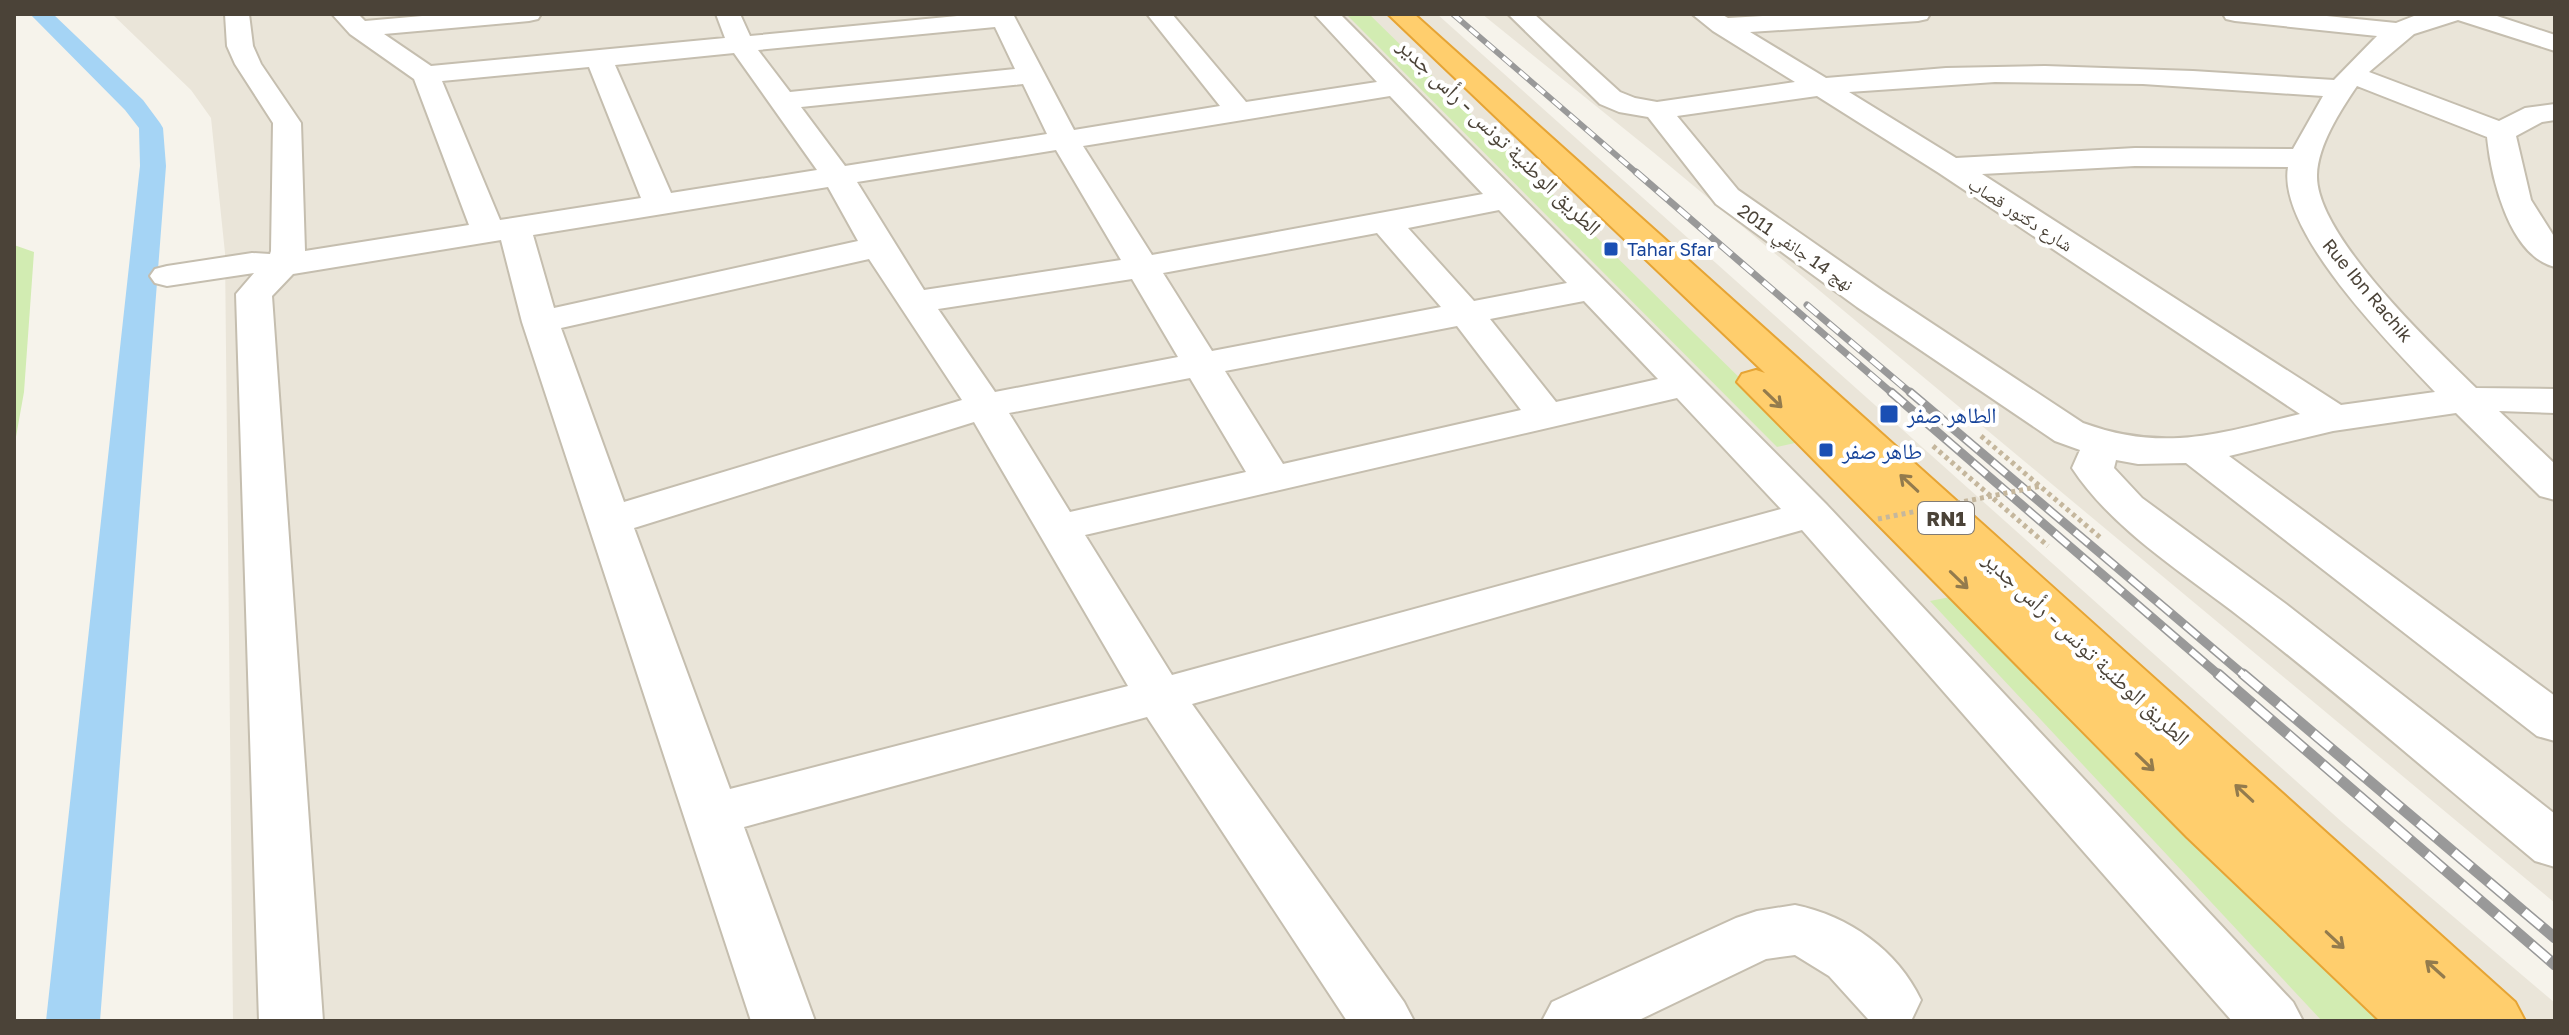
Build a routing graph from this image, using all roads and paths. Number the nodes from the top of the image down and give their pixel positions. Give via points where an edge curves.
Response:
1 (237, 14) edge
2 (529, 14) edge
3 (1159, 14) edge
4 (1326, 14) edge
5 (1374, 14) edge
6 (1400, 14) edge
7 (1520, 14) edge
8 (1918, 14) edge
9 (2235, 14) edge
10 (2451, 14) edge
11 (2466, 14) edge
12 (1002, 17) edge
13 (2289, 17) edge
14 (1713, 20) edge
15 (351, 22) edge
16 (735, 29) edge
17 (2400, 31) junction
18 (2555, 43) edge
19 (599, 58) junction
20 (426, 75) junction
21 (1031, 75) junction
22 (2346, 82) junction
23 (1819, 86) junction
24 (1395, 87) junction
25 (783, 101) junction
26 (1657, 110) junction
27 (1239, 112) junction
28 (2555, 112) edge
29 (2501, 132) junction
30 (1065, 140) junction
31 (2303, 158) junction
32 (1950, 167) junction
33 (838, 177) junction
34 (1504, 200) junction
35 (660, 206) junction
36 (1385, 222) junction
37 (502, 232) junction
38 (878, 247) junction
39 (2555, 257) edge
40 (282, 265) junction
41 (1142, 267) junction
42 (167, 276) dead end
43 (1590, 289) junction
44 (914, 302) junction
45 (1466, 313) junction
46 (540, 322) junction
47 (1199, 364) junction
48 (1683, 385) junction
49 (2467, 401) junction
50 (2555, 401) edge
51 (985, 406) junction
52 (1545, 415) junction
53 (2335, 419) junction
54 (1981, 436) dead end
55 (1933, 446) dead end
56 (2105, 447) junction
57 (2198, 452) junction
58 (1270, 477) junction
59 (2041, 486) junction
60 (2555, 487) edge
61 (1991, 496) junction
62 (1811, 514) junction
63 (1878, 519) dead end
64 (610, 521) junction
65 (1058, 528) junction
66 (2102, 539) dead end
67 (2047, 546) dead end
68 (1159, 696) junction
69 (2555, 723) edge
70 (710, 815) junction
71 (2555, 845) edge
72 (1890, 1000) dead end
73 (291, 1021) edge
74 (783, 1021) edge
75 (1382, 1021) edge
76 (1574, 1021) edge
77 (2271, 1021) edge
78 (2423, 1021) edge
79 (2493, 1021) edge

1 - 40 street via 248,64 287,123 288,251
2 - 15 street
3 - 27 street
4 - 24 street
5 -> 78 highway, الطريق الوطنية تونس - رأس جدير / RN1 via 2207,822
79 -> 6 highway, الطريق الوطنية تونس - رأس جدير / RN1
7 - 26 street via 1610,98
8 - 14 street
9 - 13 street
10 - 17 street
11 - 18 street
12 - 16 street
12 - 21 street
13 - 17 street
14 - 23 street, شارع دكتور قصاب
15 - 20 street
16 - 19 street
16 - 25 street
17 - 22 street
19 - 20 street
19 - 35 street
20 - 37 street
21 - 25 street
21 - 30 street
22 - 23 street via 2062,73
22 - 29 street
22 - 31 street
23 - 26 street
23 - 32 street, شارع دكتور قصاب
24 - 27 street
24 - 34 street
25 - 33 street
26 - 56 street, نهج 14 جانفي 2011 via 1727,197 2069,432
27 - 30 street
28 - 29 street via 2535,114
29 - 39 street via 2514,203 2535,238
30 - 33 street
30 - 41 street
31 - 32 street via 2135,157
31 - 49 street, Rue Ibn Rachik via 2307,208 2320,232 2393,323
32 - 53 street, شارع دكتور قصاب
33 - 35 street
33 - 38 street
34 - 36 street
34 - 43 street
35 - 37 street
36 - 41 street
36 - 45 street
37 - 40 street
37 - 46 street
38 - 44 street
38 - 46 street
40 - 42 street via 252,263
40 - 73 street via 254,294
41 - 44 street
41 - 47 street
43 - 45 street
43 - 48 street
44 - 51 street
45 - 47 street
45 - 52 street
46 - 64 street
47 - 51 street
47 - 58 street
48 - 52 street
48 - 62 street
49 - 50 street, نهج 14 جانفي 2011 via 2511,396
49 - 53 street, نهج 14 جانفي 2011
49 - 60 street, Rue Ibn Rachik
51 - 64 street
51 - 65 street
52 - 58 street
53 - 57 street, نهج 14 جانفي 2011
54 - 59 path
55 - 61 path
56 - 57 street, نهج 14 جانفي 2011 via 2142,454
56 - 71 street via 2093,468 2127,507
57 - 69 street
58 - 65 street
59 - 61 path, bridge
59 - 66 path
61 - 63 path, bridge
61 - 67 path
62 - 68 street
62 - 77 street
64 - 70 street
65 - 68 street
68 - 70 street
68 - 75 street
70 - 74 street
72 - 76 street via 1835,946 1795,930 1757,936

